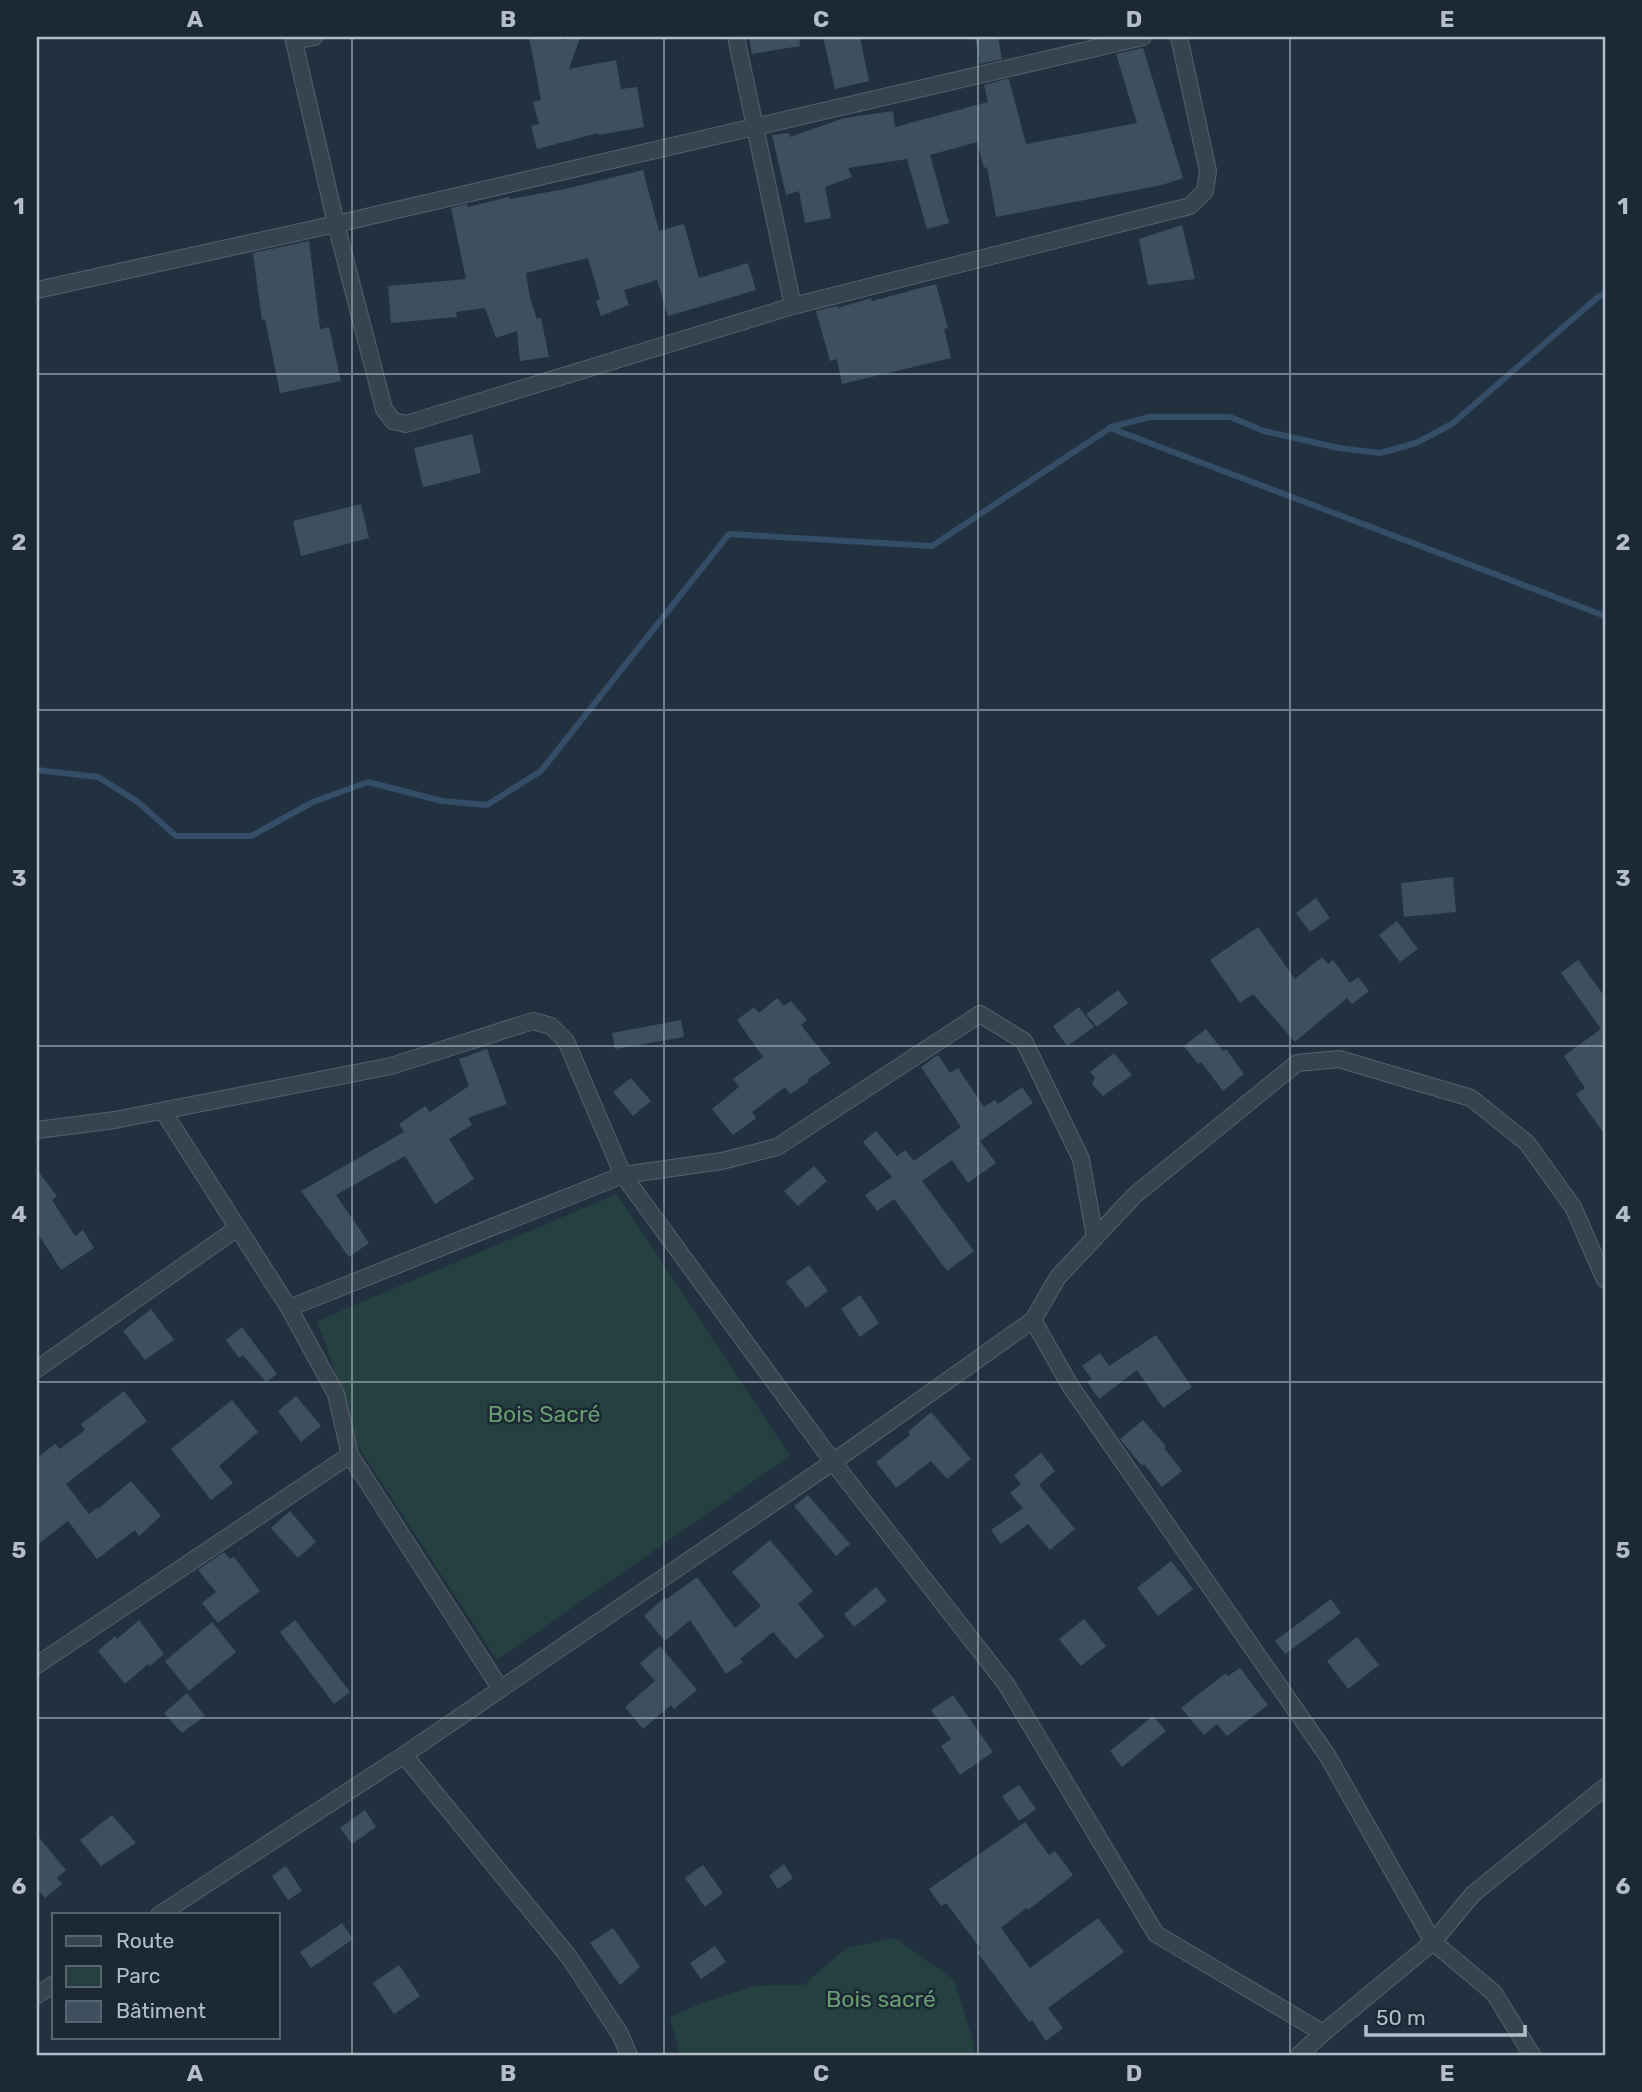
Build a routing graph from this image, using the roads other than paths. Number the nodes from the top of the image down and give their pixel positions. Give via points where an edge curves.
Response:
1 (314, 37) edge
2 (736, 37) edge
3 (1143, 37) edge
4 (1179, 37) edge
5 (293, 39) edge
6 (756, 127) junction
7 (337, 224) junction
8 (37, 290) edge
9 (793, 306) junction
10 (163, 1111) junction
11 (37, 1130) edge
12 (623, 1175) junction
13 (236, 1229) junction
14 (1096, 1238) junction
15 (1605, 1280) edge
16 (289, 1308) junction
17 (1033, 1320) junction
18 (37, 1369) edge
19 (350, 1455) junction
20 (833, 1462) junction
21 (37, 1665) edge
22 (500, 1688) junction
23 (404, 1755) junction
24 (1605, 1788) edge
25 (162, 1913) edge
26 (1433, 1941) junction
27 (52, 1985) edge
28 (37, 1995) edge
29 (1323, 2033) junction
30 (629, 2055) edge
31 (1299, 2055) edge
32 (1532, 2055) edge

1 - 5 street
2 - 6 street
3 - 6 street
4 - 9 street via 1208,171 1205,191 1190,206
5 - 7 street
6 - 7 street
6 - 9 street
7 - 8 street
7 - 9 street via 384,410 393,421 406,424
10 - 11 street
10 - 12 street via 391,1066 533,1020 551,1026 566,1041
10 - 13 street
12 - 14 street via 722,1161 777,1147 980,1014 1024,1041 1081,1159
12 - 16 street
12 - 20 street
13 - 16 street
13 - 18 street
14 - 15 street via 1135,1195 1297,1063 1339,1059 1471,1098 1527,1143 1573,1207
14 - 17 street via 1058,1277
16 - 19 street via 336,1394
17 - 20 street
17 - 26 street via 1071,1387 1327,1755
19 - 21 street
19 - 22 street
20 - 22 street
20 - 29 street via 1006,1684 1156,1934
22 - 23 street
23 - 25 street
23 - 30 street via 569,1957
24 - 26 street via 1473,1894
26 - 29 street
26 - 32 street via 1494,1993
27 - 28 street
29 - 31 street

